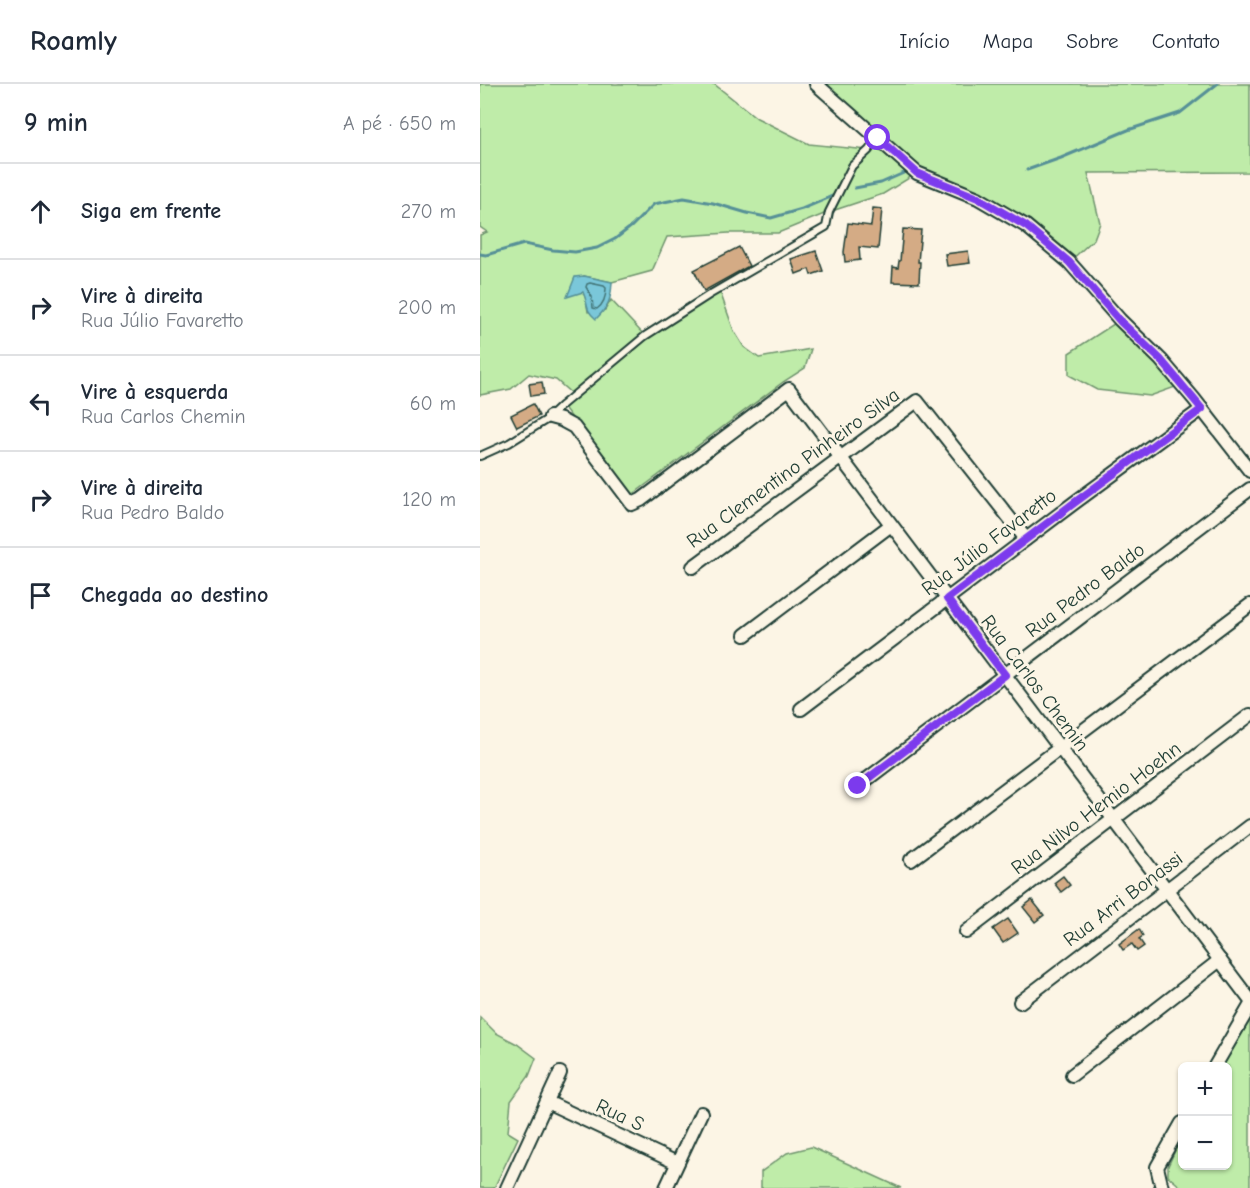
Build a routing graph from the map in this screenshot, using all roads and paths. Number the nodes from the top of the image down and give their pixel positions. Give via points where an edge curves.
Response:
1 (816, 84) edge
2 (878, 138) junction
3 (1202, 409) junction
4 (550, 417) junction
5 (480, 456) edge
6 (841, 458) junction
7 (1250, 471) edge
8 (1250, 489) edge
9 (891, 525) junction
10 (1026, 539) junction
11 (693, 567) dead end
12 (947, 599) junction
13 (1250, 605) edge
14 (745, 635) dead end
15 (1005, 675) junction
16 (801, 709) dead end
17 (1250, 715) edge
18 (1060, 748) junction
19 (858, 786) dead end
20 (1114, 819) junction
21 (1250, 826) edge
22 (911, 860) dead end
23 (1167, 890) junction
24 (966, 932) dead end
25 (1220, 960) junction
26 (1250, 1000) edge
27 (1020, 1002) dead end
28 (1250, 1006) edge
29 (1217, 1062) edge
30 (560, 1073) dead end
31 (1072, 1075) dead end
32 (547, 1102) junction
33 (701, 1113) dead end
34 (1178, 1130) edge
35 (677, 1162) junction
36 (507, 1188) edge
37 (666, 1188) edge
38 (1162, 1188) edge

1 - 2 street
2 - 3 street via 917,173 978,198 1026,226 1069,262
2 - 4 lane via 852,166 829,212 826,227 645,336
3 - 7 street
3 - 10 street, Rua Júlio Favaretto
4 - 5 lane
4 - 6 street, Rua Carlos Chemin via 574,427 632,504 789,389
6 - 9 street, Rua Carlos Chemin
6 - 10 street, Rua Clementino Pinheiro Silva via 917,401
6 - 11 street, Rua Clementino Pinheiro Silva
8 - 15 street, Rua Pedro Baldo
9 - 12 street, Rua Carlos Chemin
9 - 14 street
10 - 12 street, Rua Júlio Favaretto
12 - 15 street, Rua Carlos Chemin
12 - 16 street, Rua Júlio Favaretto
13 - 18 street
15 - 18 street, Rua Carlos Chemin
15 - 19 street, Rua Pedro Baldo
17 - 20 street, Rua Nilvo Hemio Hoehn
18 - 20 street, Rua Carlos Chemin
18 - 22 street
20 - 23 street, Rua Carlos Chemin
20 - 24 street, Rua Nilvo Hemio Hoehn
21 - 23 street, Rua Arri Bonassi
23 - 25 street, Rua Carlos Chemin
23 - 27 street, Rua Arri Bonassi
25 - 26 street, Rua Carlos Chemin
25 - 31 street
28 - 29 street
30 - 32 street
32 - 35 street, Rua S
32 - 36 street
33 - 35 street
34 - 38 street via 1157,1167
35 - 37 street

